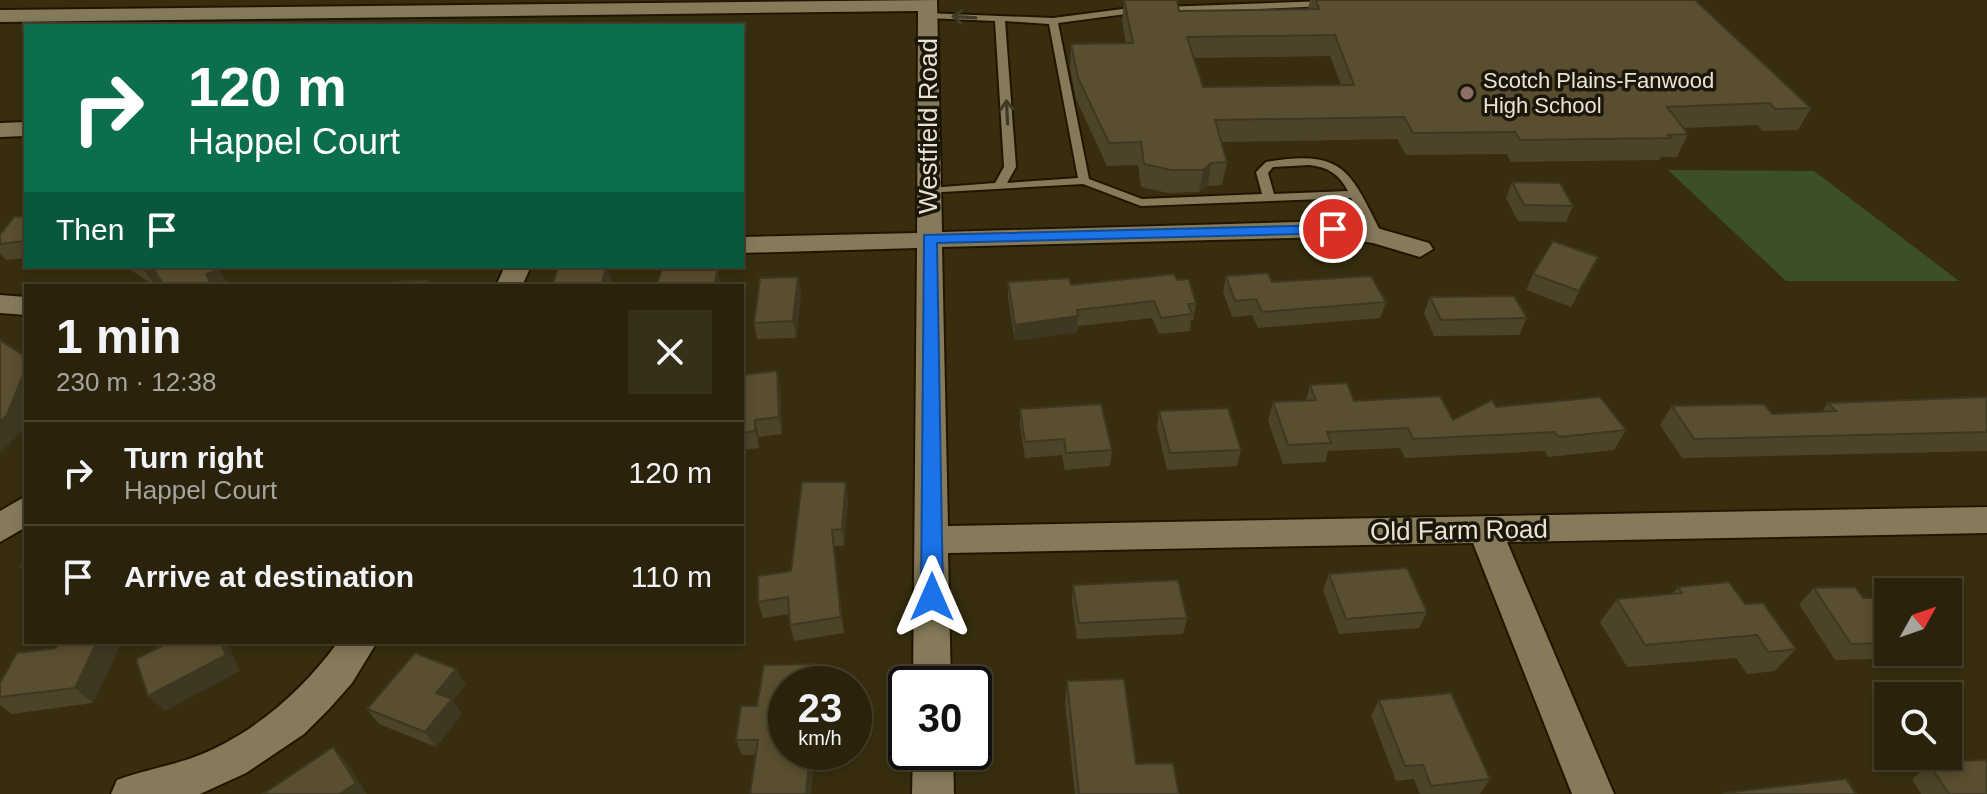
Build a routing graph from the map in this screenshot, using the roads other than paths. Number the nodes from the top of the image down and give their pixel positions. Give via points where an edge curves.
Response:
1 (1331, 4) edge
2 (270, 6) edge
3 (928, 7) edge
4 (0, 16) edge
5 (1000, 20) junction
6 (1053, 21) junction
7 (24, 129) edge
8 (0, 130) edge
9 (1084, 181) junction
10 (999, 187) junction
11 (929, 191) junction
12 (1355, 194) junction
13 (1269, 198) junction
14 (1377, 236) junction
15 (929, 239) junction
16 (744, 245) edge
17 (1420, 249) dead end
18 (0, 304) edge
19 (24, 306) edge
20 (24, 511) edge
21 (1987, 520) edge
22 (0, 529) edge
23 (1484, 529) junction
24 (931, 540) junction
25 (358, 644) edge
26 (932, 666) edge
27 (933, 770) edge
28 (132, 794) edge
29 (933, 794) edge
30 (1593, 794) edge

1 - 6 lane via 1117,11
2 - 3 street
2 - 4 street
5 -> 3 lane
3 - 11 street, Westfield Road
5 - 6 lane
10 -> 5 lane via 1010,167
6 - 9 lane
7 - 8 street
9 - 10 lane
9 - 13 lane via 1141,203
10 - 11 lane
11 - 15 street, Westfield Road
12 - 13 lane
12 - 13 lane via 1347,174 1338,168 1270,164 1262,172
12 - 14 lane
14 - 15 street via 1333,229
14 - 17 street
15 - 16 street
15 - 24 street, Westfield Road
18 - 19 street
20 - 22 street
21 - 23 street, Old Farm Road
23 - 24 street, Old Farm Road
23 - 30 street
24 - 26 street, Westfield Road
25 - 28 street via 319,696 246,752 202,774
27 - 29 street

